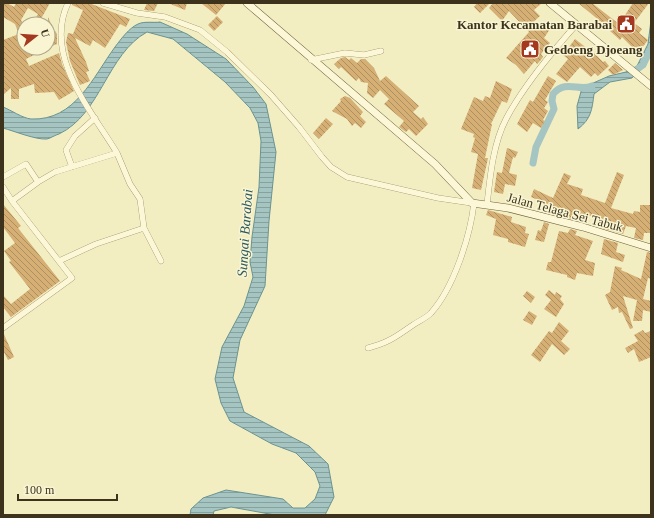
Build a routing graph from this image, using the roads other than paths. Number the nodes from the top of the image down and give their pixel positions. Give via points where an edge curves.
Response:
1 (68, 3) edge
2 (103, 3) edge
3 (247, 3) edge
4 (550, 3) edge
5 (576, 25) junction
6 (381, 51) dead end
7 (311, 60) junction
8 (651, 86) edge
9 (95, 118) junction
10 (117, 153) junction
11 (72, 167) junction
12 (3, 177) edge
13 (38, 182) junction
14 (3, 187) edge
15 (12, 201) junction
16 (473, 203) junction
17 (487, 205) junction
18 (144, 228) junction
19 (651, 248) edge
20 (161, 260) dead end
21 (59, 261) junction
22 (3, 328) edge
23 (368, 348) dead end

1 - 9 street via 61,28 63,56 71,78
2 - 16 street via 137,13 165,17 200,30 272,95 322,157 347,177 438,198
3 - 7 main road
4 - 5 main road
5 - 8 main road
5 - 17 street via 554,50 506,119 496,150
6 - 7 street via 364,55 345,53
7 - 16 main road via 435,164
9 - 10 street
9 - 11 street via 75,136 66,150
10 - 11 street
10 - 18 street via 130,184 140,199
11 - 13 street via 55,172
12 - 13 street via 26,164
13 - 15 street
14 - 15 street
15 - 21 street
16 - 17 main road, Jalan Telaga Sei Tabuk
16 - 23 street via 472,223 464,251 439,302 430,314 400,336
17 - 19 main road, Jalan Telaga Sei Tabuk via 583,227
18 - 20 street
18 - 21 street via 96,244
21 - 22 street via 72,278

